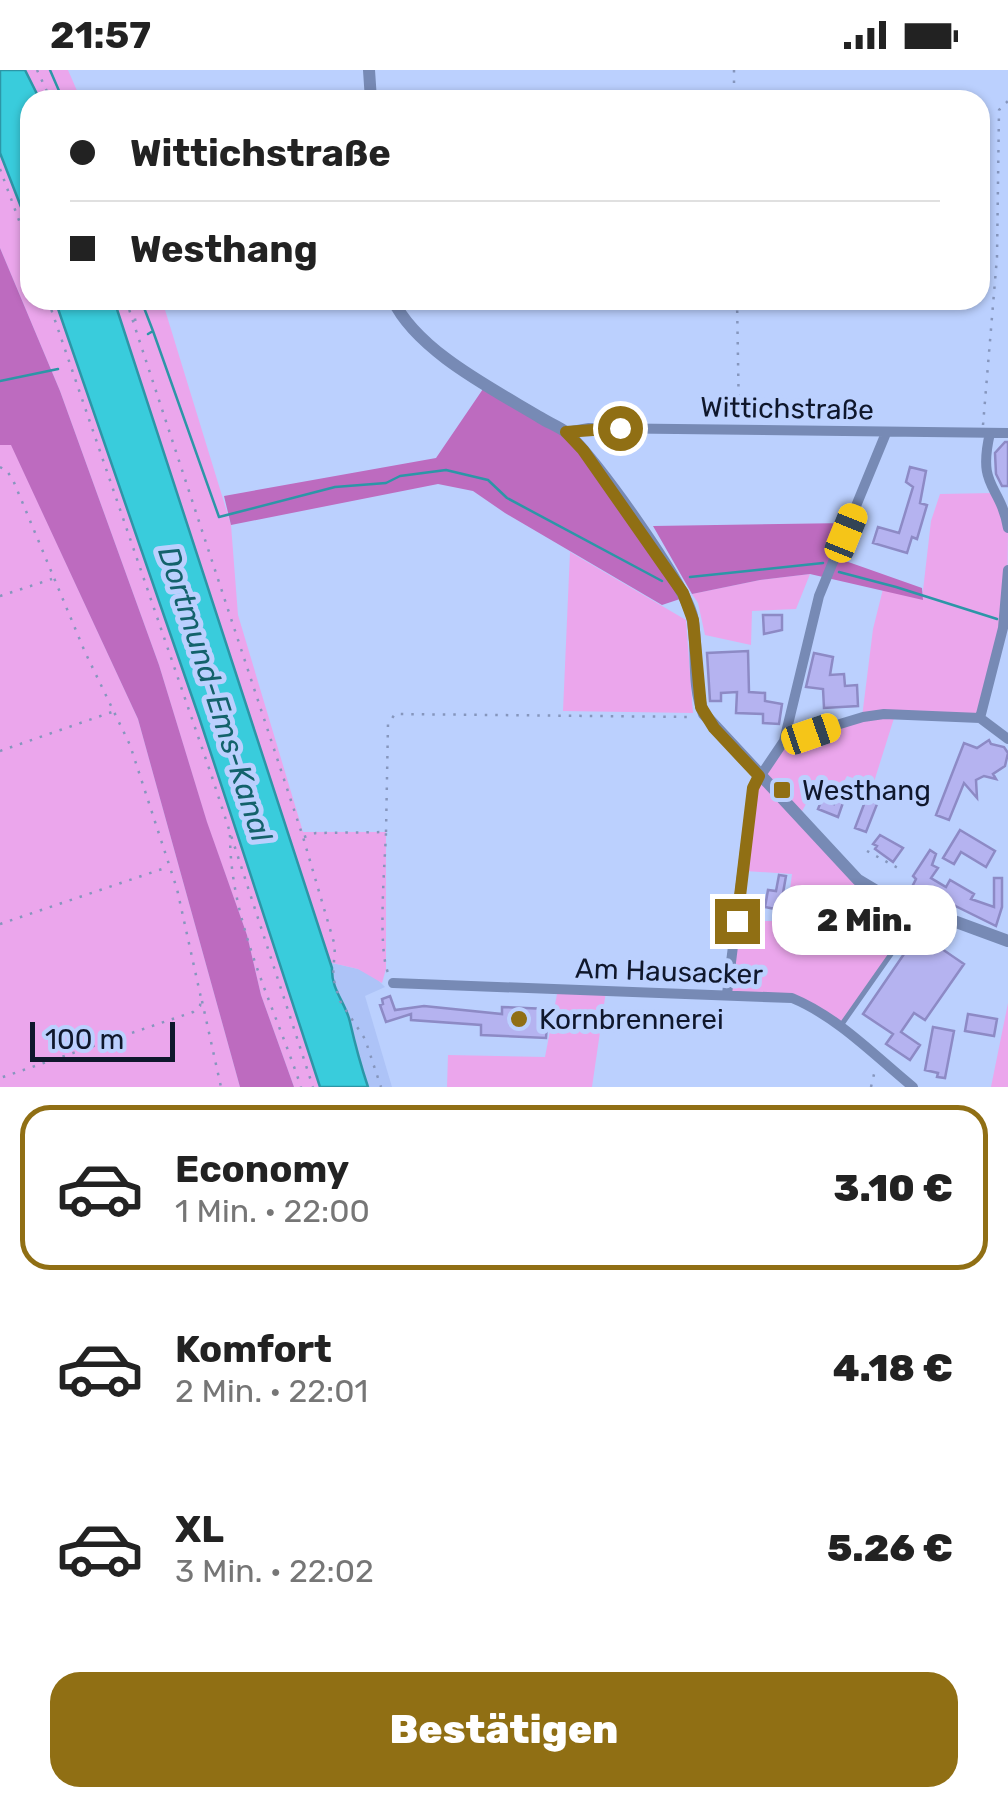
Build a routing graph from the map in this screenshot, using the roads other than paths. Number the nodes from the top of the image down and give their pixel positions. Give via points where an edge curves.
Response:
1 (398, 310) edge
2 (566, 432) junction
3 (886, 433) junction
4 (986, 433) junction
5 (1008, 433) edge
6 (1008, 528) edge
7 (1008, 570) edge
8 (980, 718) junction
9 (1008, 739) edge
10 (784, 740) junction
11 (759, 776) junction
12 (922, 910) junction
13 (1007, 936) edge
14 (393, 983) road end
15 (727, 994) junction
16 (840, 1026) junction
17 (913, 1087) edge

1 - 2 street via 436,350
2 - 3 street, Wittichstraße
2 - 11 street via 689,603 704,714
3 - 4 street, Wittichstraße
3 - 10 street via 818,596
4 - 5 street, Wittichstraße
4 - 6 street via 986,481
7 - 8 street via 1003,628
8 - 9 street
8 - 10 street via 862,717
10 - 11 street
11 - 12 street via 858,880
11 - 15 street
12 - 13 street
12 - 16 lane
14 - 15 street, Am Hausacker
15 - 16 street, Am Hausacker via 792,998
16 - 17 street, Am Hausacker

